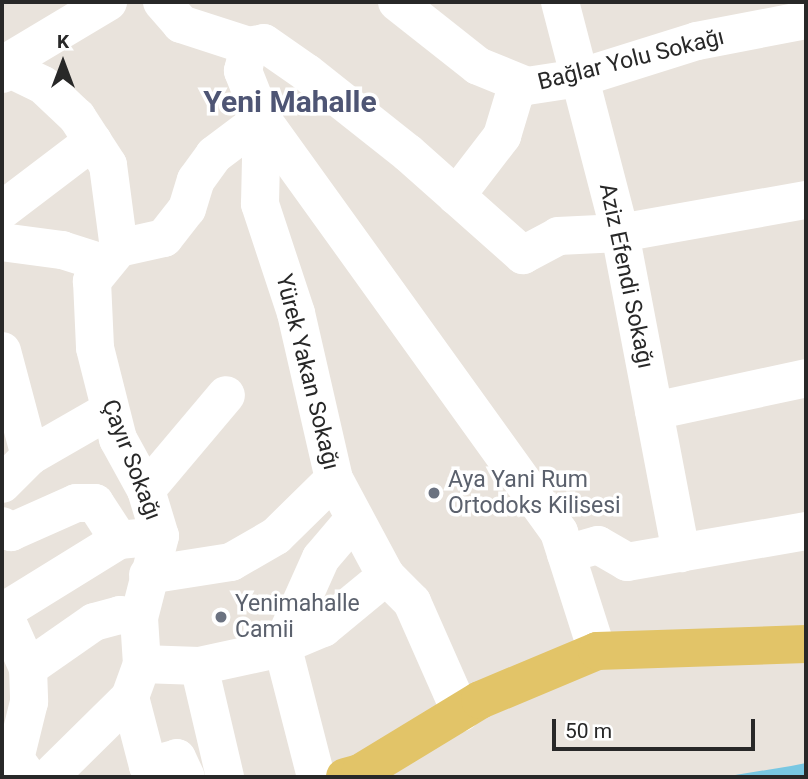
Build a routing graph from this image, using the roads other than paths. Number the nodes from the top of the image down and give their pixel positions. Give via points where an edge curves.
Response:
1 (108, 2) edge
2 (162, 2) edge
3 (397, 2) edge
4 (560, 2) edge
5 (71, 13) edge
6 (806, 20) edge
7 (249, 46) junction
8 (3, 67) edge
9 (579, 78) junction
10 (518, 83) junction
11 (262, 119) junction
12 (93, 141) junction
13 (456, 196) junction
14 (806, 200) edge
15 (2, 210) edge
16 (620, 233) junction
17 (2, 242) edge
18 (111, 256) junction
19 (2, 351) edge
20 (806, 378) edge
21 (226, 396) dead end
22 (110, 410) junction
23 (654, 411) junction
24 (30, 456) junction
25 (334, 479) junction
26 (2, 484) edge
27 (146, 490) junction
28 (355, 518) junction
29 (2, 526) edge
30 (806, 531) edge
31 (160, 536) junction
32 (119, 540) junction
33 (681, 553) junction
34 (566, 554) junction
35 (148, 575) junction
36 (386, 576) junction
37 (3, 610) edge
38 (139, 618) junction
39 (806, 644) edge
40 (282, 645) junction
41 (597, 651) junction
42 (200, 666) junction
43 (28, 668) junction
44 (136, 680) junction
45 (461, 713) junction
46 (28, 777) edge
47 (49, 777) edge
48 (186, 777) edge
49 (225, 777) edge
50 (316, 777) edge
51 (345, 777) edge

1 - 5 street
2 - 7 street via 181,24
3 - 10 street, Bağlar Yolu Sokağı via 478,66
4 - 9 street, Aziz Efendi Sokağı
5 - 8 street
6 - 9 street, Bağlar Yolu Sokağı via 697,41
7 - 11 street via 243,71
7 - 13 street via 264,43 307,73
8 - 12 street, Çayır Sokağı via 43,85 77,117
9 - 10 street, Bağlar Yolu Sokağı via 527,86
9 - 16 street, Aziz Efendi Sokağı
10 - 13 street via 502,136
11 - 18 street via 214,155 196,180 187,209 164,238
11 - 25 street, Yürek Yakan Sokağı via 260,204 296,313
11 - 34 street via 559,532
12 - 15 street
12 - 18 street, Çayır Sokağı via 108,165
13 - 16 street via 523,255 558,236
14 - 16 street
16 - 23 street, Aziz Efendi Sokağı
17 - 18 street
18 - 22 street, Çayır Sokağı via 92,281 95,348
19 - 24 street
20 - 23 street
21 - 27 street
22 - 24 street
22 - 27 street, Çayır Sokağı via 118,439
23 - 33 street, Aziz Efendi Sokağı
24 - 26 street
25 - 28 street, Yürek Yakan Sokağı
25 - 35 street via 276,536 232,562
27 - 31 street, Çayır Sokağı
28 - 36 street, Yürek Yakan Sokağı
28 - 40 street via 321,558
29 - 32 street via 11,532 76,503 95,503
30 - 33 street
31 - 32 street
31 - 35 street, Çayır Sokağı
32 - 37 street
33 - 34 street via 627,562 598,545
34 - 41 street
35 - 38 street, Çayır Sokağı
36 - 40 street via 323,628
36 - 45 street, Yürek Yakan Sokağı via 412,602
37 - 43 street
38 - 43 street via 120,615 94,622
38 - 44 street, Çayır Sokağı
39 - 41 main road
40 - 42 street
40 - 50 street
41 - 45 main road
42 - 44 street
42 - 49 street
43 - 46 street via 29,702 15,760
44 - 47 street
44 - 48 street, Çayır Sokağı via 148,766 177,758
45 - 51 main road via 360,773

